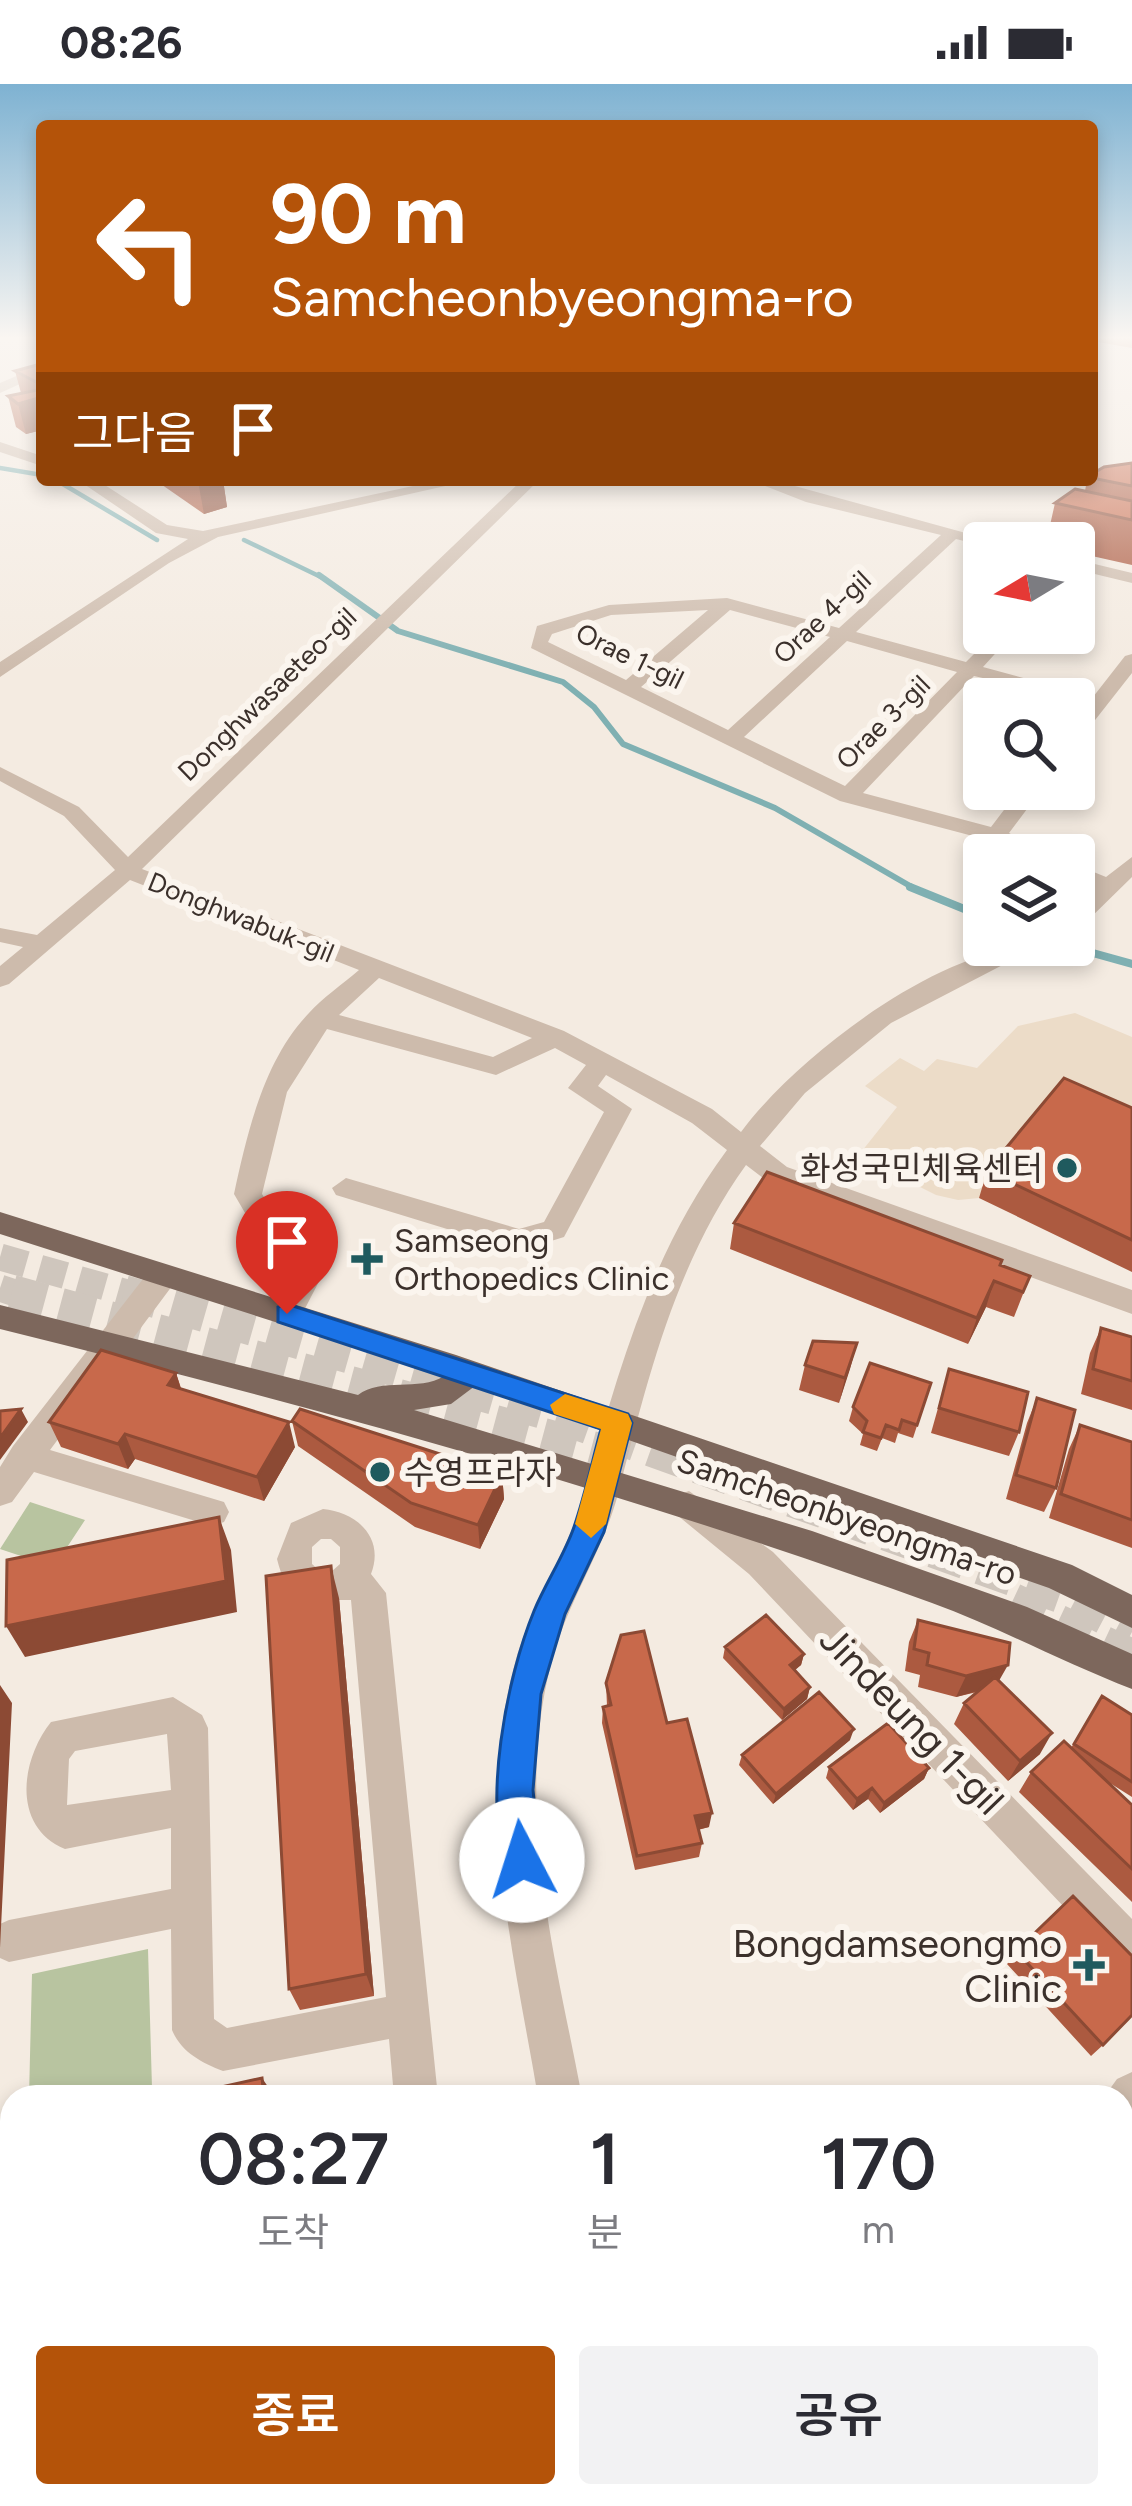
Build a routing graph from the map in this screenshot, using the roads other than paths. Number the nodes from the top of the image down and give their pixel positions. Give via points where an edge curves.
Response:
1 (6, 449) edge
2 (36, 459) edge
3 (95, 486) edge
4 (437, 486) edge
5 (525, 486) edge
6 (780, 486) edge
7 (952, 533) junction
8 (963, 536) edge
9 (205, 537) junction
10 (1095, 569) edge
11 (1132, 578) edge
12 (727, 603) junction
13 (845, 632) junction
14 (987, 654) edge
15 (1132, 661) edge
16 (974, 669) junction
17 (0, 670) edge
18 (631, 686) junction
19 (1098, 704) junction
20 (1095, 708) edge
21 (728, 741) junction
22 (0, 773) edge
23 (848, 796) junction
24 (1015, 810) edge
25 (991, 834) edge
26 (996, 834) edge
27 (1132, 865) edge
28 (127, 872) junction
29 (1095, 881) edge
30 (1110, 888) junction
31 (1095, 902) edge
32 (0, 935) edge
33 (38, 943) junction
34 (984, 966) edge
35 (374, 969) junction
36 (0, 980) edge
37 (318, 1018) junction
38 (555, 1037) junction
39 (601, 1064) junction
40 (740, 1149) junction
41 (346, 1188) dead end
42 (0, 1223) edge
43 (161, 1278) junction
44 (1132, 1302) edge
45 (287, 1314) junction
46 (0, 1317) tunnel mouth
47 (112, 1344) junction
48 (456, 1367) junction
49 (353, 1402) junction
50 (617, 1423) junction
51 (25, 1456) junction
52 (605, 1475) junction
53 (0, 1492) edge
54 (685, 1501) junction
55 (212, 1512) dead end
56 (349, 1576) dead end
57 (1132, 1612) edge
58 (1132, 1672) edge
59 (190, 1805) dead end
60 (191, 1904) junction
61 (9, 1940) dead end
62 (1132, 1948) edge
63 (408, 2014) junction
64 (415, 2085) edge
65 (558, 2085) edge

1 - 2 street
3 - 9 street via 162,529
4 - 9 street
5 - 28 street, Donghwasaeteo-gil
6 - 7 street
7 - 8 street
7 - 13 street, Orae 4-gil
9 - 17 street
10 - 11 street
12 - 13 street, Orae 1-gil
12 - 18 street
12 - 18 street, Orae 1-gil via 608,610 544,630 538,644
13 - 16 street, Orae 1-gil
13 - 21 street, Orae 4-gil
14 - 16 street, Orae 3-gil
15 - 19 street
16 - 19 street, Orae 1-gil
16 - 23 street, Orae 3-gil
18 - 21 street, Orae 1-gil
19 - 20 street
21 - 23 street, Orae 1-gil
22 - 28 street, Donghwabuk-gil via 47,793 99,830
23 - 25 street, Orae 1-gil
24 - 26 street
27 - 30 street
28 - 33 street, Donghwasaeteo-gil
28 - 35 street, Donghwabuk-gil
29 - 30 street
30 - 31 street
32 - 33 street
33 - 36 street, Donghwasaeteo-gil
34 - 40 street via 853,1038 804,1076
35 - 37 street, Donghwabuk-gil
35 - 38 street, Donghwabuk-gil
37 - 38 street, Donghwabuk-gil via 496,1066
37 - 45 street via 266,1103 248,1194 269,1229 311,1268
38 - 39 street, Donghwabuk-gil
39 - 40 street, Donghwabuk-gil via 702,1116
39 - 41 street via 581,1088 620,1108 554,1229 539,1237 519,1240
40 - 44 street, Donghwabuk-gil via 777,1174
40 - 50 street via 681,1250
42 - 43 main road, Samcheonbyeongma-ro
43 - 45 main road, Samcheonbyeongma-ro
43 - 47 street
45 - 48 main road, Samcheonbyeongma-ro
46 - 47 main road, Samcheonbyeongma-ro
47 - 49 main road, Samcheonbyeongma-ro
47 - 51 street
48 - 49 main road via 462,1381 440,1395
48 - 50 main road, Samcheonbyeongma-ro
49 - 52 main road, Samcheonbyeongma-ro
50 - 52 street
50 - 57 main road, Samcheonbyeongma-ro via 1060,1576
51 - 53 street
51 - 55 street
52 - 54 main road, Samcheonbyeongma-ro
52 - 65 street via 525,1694 516,1790
54 - 58 main road, Samcheonbyeongma-ro via 1042,1626
54 - 62 street, Jindeung 1-gil via 761,1563
56 - 63 street via 368,1593
59 - 60 street
60 - 61 street
60 - 63 street via 193,2030 223,2050
63 - 64 street

